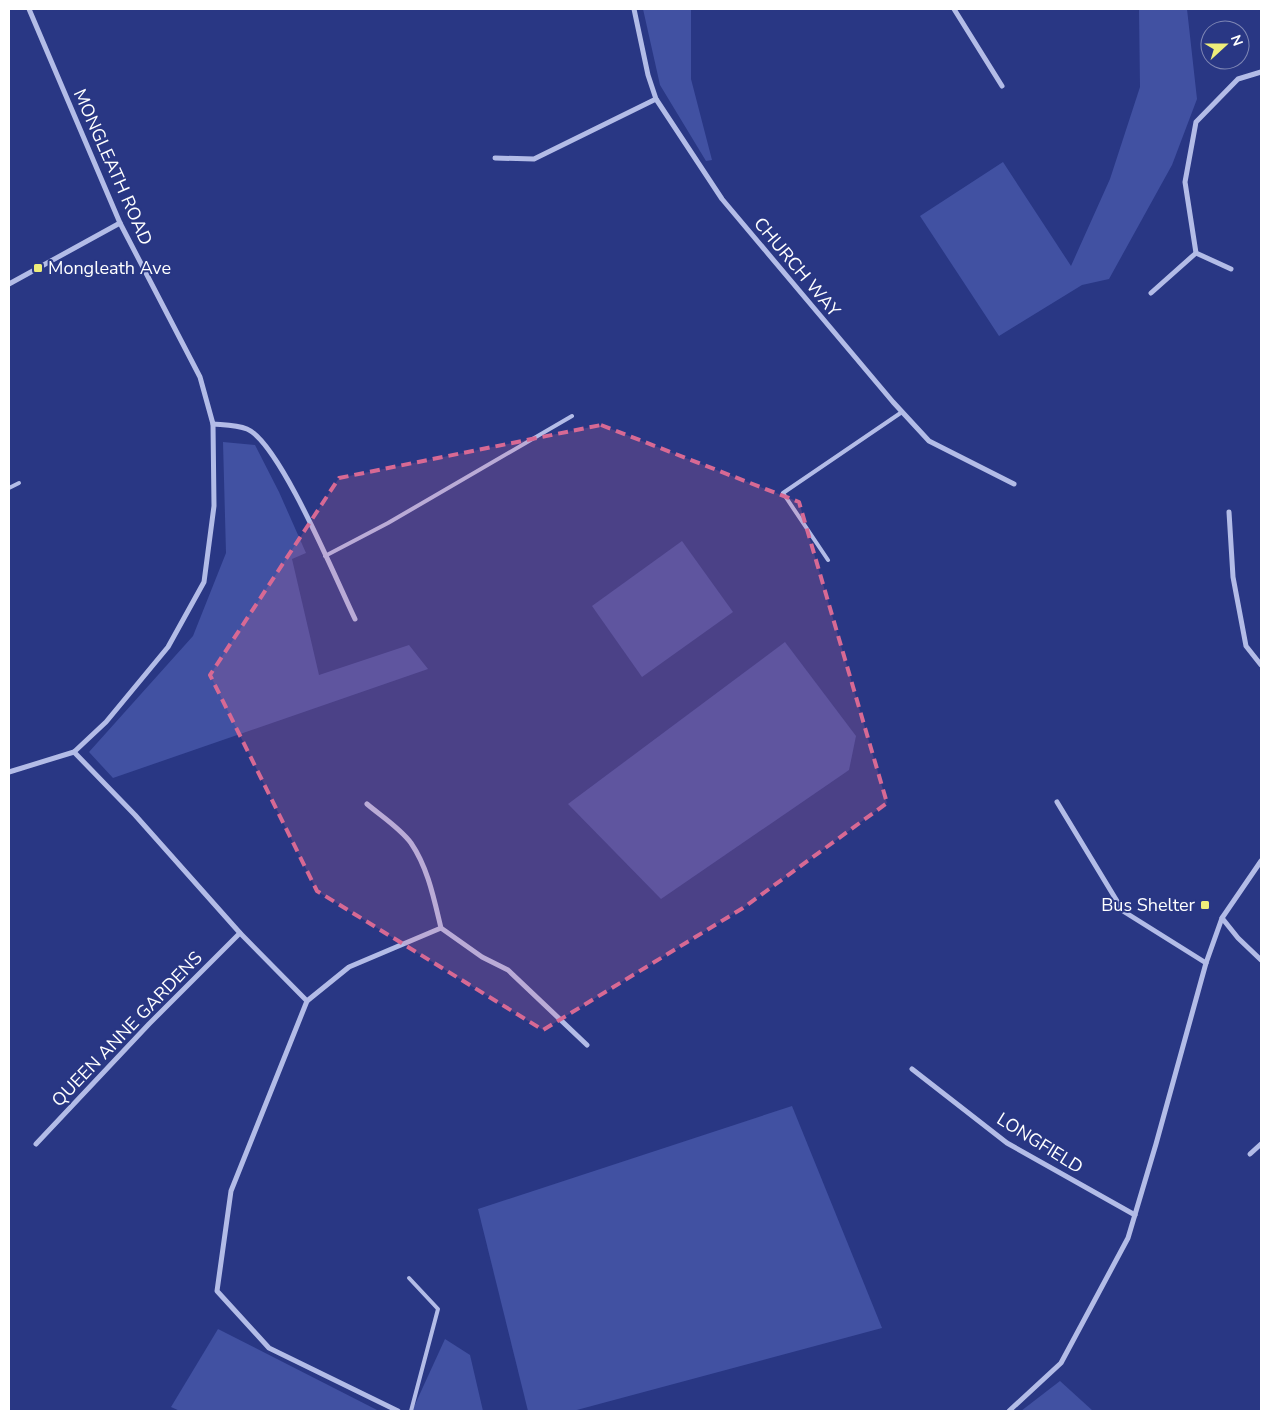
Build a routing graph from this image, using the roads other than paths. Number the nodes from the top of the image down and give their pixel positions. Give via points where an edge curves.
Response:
1 (29, 9) edge
2 (634, 9) edge
3 (954, 9) edge
4 (1261, 72) edge
5 (1002, 86) dead end
6 (656, 99) junction
7 (495, 158) dead end
8 (120, 223) junction
9 (1196, 253) junction
10 (1230, 269) dead end
11 (9, 284) edge
12 (1151, 293) dead end
13 (902, 412) junction
14 (572, 416) dead end
15 (213, 424) junction
16 (20, 483) dead end
17 (1014, 484) dead end
18 (9, 488) edge
19 (1229, 512) dead end
20 (325, 556) junction
21 (828, 560) dead end
22 (355, 619) dead end
23 (1261, 665) edge
24 (74, 752) junction
25 (9, 772) edge
26 (1057, 802) dead end
27 (367, 804) dead end
28 (1261, 862) edge
29 (1222, 918) junction
30 (441, 928) junction
31 (240, 933) junction
32 (1261, 960) edge
33 (1206, 963) junction
34 (307, 1001) junction
35 (588, 1045) dead end
36 (912, 1069) dead end
37 (36, 1144) dead end
38 (1261, 1144) edge
39 (1250, 1154) dead end
40 (1135, 1215) junction
41 (409, 1278) dead end
42 (398, 1411) edge
43 (411, 1411) edge
44 (1009, 1411) edge

1 - 8 street, MONGLEATH ROAD
2 - 6 street, CHURCH WAY
3 - 5 street
4 - 9 street via 1238,79 1196,122 1185,182
6 - 7 street via 534,159
6 - 13 street, CHURCH WAY via 722,199
8 - 11 street
8 - 15 street, MONGLEATH ROAD via 200,376
9 - 10 street
9 - 12 street
13 - 17 street, CHURCH WAY via 929,442
13 - 21 lane via 783,493
14 - 20 lane
15 - 20 street via 249,430 265,445 295,491
15 - 24 street, MONGLEATH ROAD via 214,506 204,582 168,647 106,722
16 - 18 lane
19 - 23 street via 1232,577 1246,646
20 - 22 street
24 - 25 street, MONGLEATH ROAD
24 - 31 street
26 - 33 street via 1124,911
27 - 30 street via 410,842 421,860
28 - 29 street
29 - 32 street
29 - 33 street
30 - 34 street via 349,967
30 - 35 street via 482,957 508,970
31 - 34 street
31 - 37 street, QUEEN ANNE GARDENS
33 - 40 street
34 - 42 street via 231,1191 217,1291 269,1348
36 - 40 street, LONGFIELD via 1007,1143
38 - 39 street
40 - 44 street via 1128,1238 1061,1363
41 - 43 lane via 438,1309

